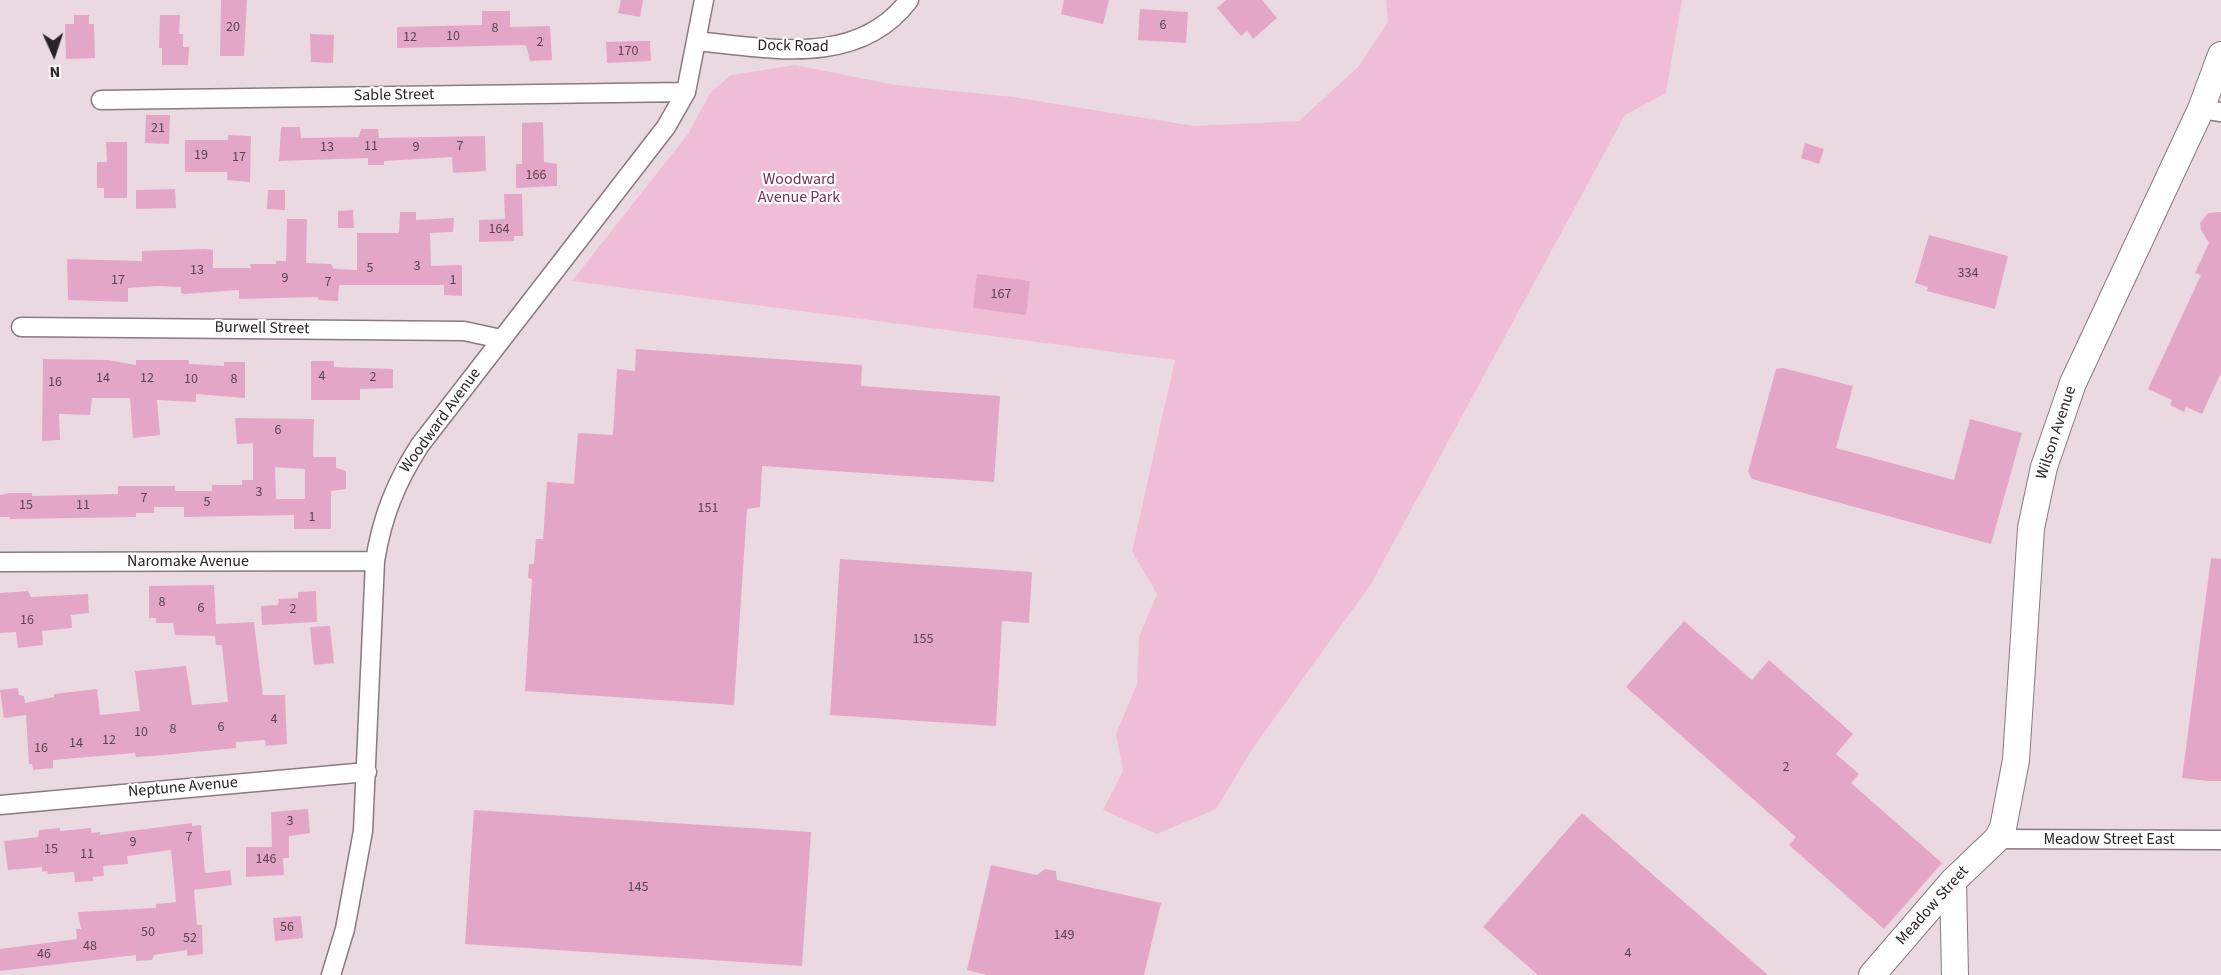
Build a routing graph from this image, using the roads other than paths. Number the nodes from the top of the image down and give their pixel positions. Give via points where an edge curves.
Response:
1 (704, 0) edge
2 (909, 0) edge
3 (696, 41) junction
4 (2221, 55) edge
5 (686, 92) junction
6 (101, 100) dead end
7 (2211, 110) edge
8 (21, 327) dead end
9 (501, 339) junction
10 (375, 561) junction
11 (0, 562) edge
12 (367, 772) junction
13 (0, 805) edge
14 (1997, 839) junction
15 (2221, 840) edge
16 (1953, 881) junction
17 (331, 975) edge
18 (1872, 975) edge
19 (1955, 975) edge

1 - 3 street, Woodward Avenue
2 - 3 street, Dock Road via 878,30 838,47 774,50
3 - 5 street, Woodward Avenue
4 - 7 main road, Wilson Avenue
5 - 6 street, Sable Street
5 - 9 street, Woodward Avenue via 666,128
7 - 14 main road, Wilson Avenue via 2073,383 2044,467 2031,528 2013,782
8 - 9 street, Burwell Street via 464,331
9 - 10 street, Woodward Avenue via 420,445 399,479 380,529
10 - 11 street, Naromake Avenue
10 - 12 street, Woodward Avenue
12 - 13 street, Neptune Avenue
12 - 17 street, Woodward Avenue via 363,831 345,929
14 - 15 street, Meadow Street East
14 - 16 main road, Meadow Street
16 - 18 main road, Meadow Street
16 - 19 main road

